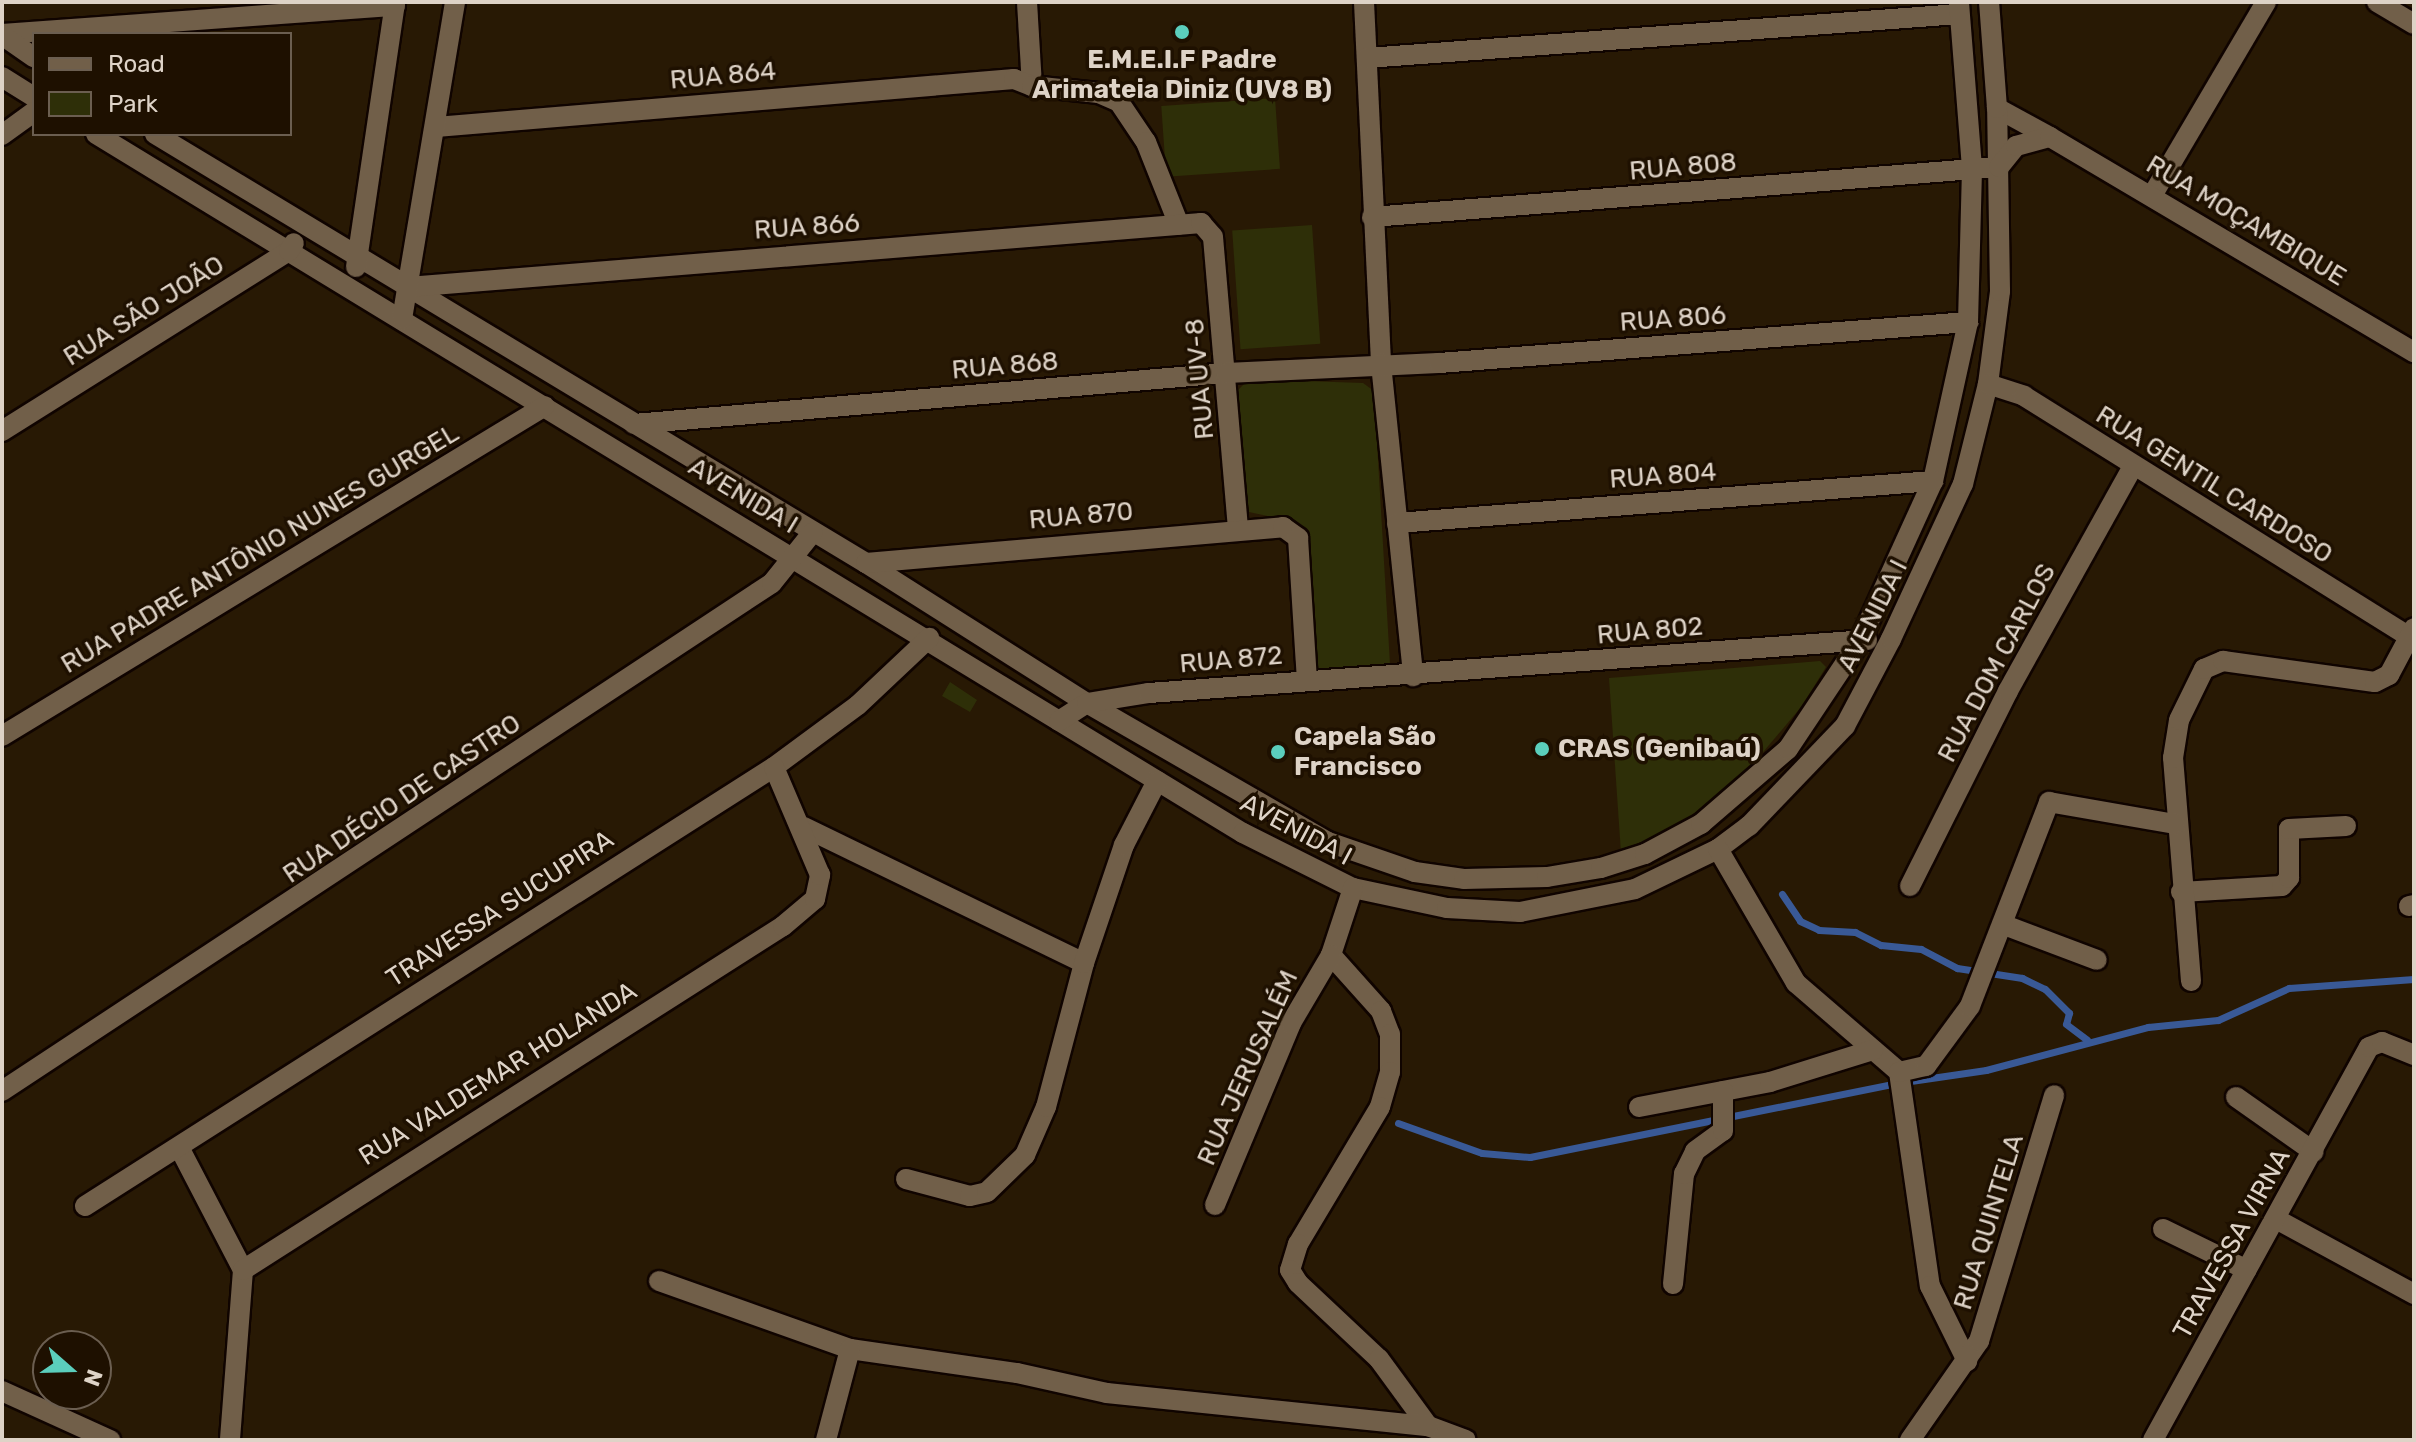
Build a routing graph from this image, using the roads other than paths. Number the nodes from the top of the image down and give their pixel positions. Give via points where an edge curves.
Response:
1 (455, 2) edge
2 (1027, 2) edge
3 (1364, 2) edge
4 (1989, 2) edge
5 (2266, 2) edge
6 (2377, 2) edge
7 (395, 4) edge
8 (1959, 8) edge
9 (2414, 24) edge
10 (40, 32) edge
11 (32, 33) edge
12 (2, 35) edge
13 (32, 56) edge
14 (1367, 58) junction
15 (2, 77) edge
16 (1023, 82) junction
17 (32, 96) edge
18 (1997, 108) junction
19 (32, 113) edge
20 (436, 127) junction
21 (2, 135) edge
22 (99, 136) edge
23 (158, 136) edge
24 (2050, 137) junction
25 (1999, 167) junction
26 (1972, 168) junction
27 (2153, 194) junction
28 (1372, 217) junction
29 (304, 225) junction
30 (1179, 225) junction
31 (1209, 227) joint
32 (289, 251) junction
33 (358, 258) junction
34 (408, 287) junction
35 (353, 289) junction
36 (402, 319) junction
37 (1968, 322) junction
38 (2414, 352) edge
39 (1381, 364) junction
40 (1226, 373) junction
41 (1988, 384) junction
42 (545, 406) junction
43 (634, 424) junction
44 (2, 431) edge
45 (2133, 466) junction
46 (1933, 481) junction
47 (1397, 523) junction
48 (1238, 527) junction
49 (813, 532) junction
50 (796, 559) junction
51 (866, 563) junction
52 (2412, 633) edge
53 (929, 638) junction
54 (1891, 639) junction
55 (1860, 641) junction
56 (1413, 676) junction
57 (1307, 680) junction
58 (1087, 703) junction
59 (1059, 721) junction
60 (2, 736) edge
61 (774, 767) junction
62 (1157, 781) junction
63 (2175, 824) junction
64 (2346, 826) dead end
65 (804, 827) junction
66 (1718, 849) junction
67 (1910, 886) dead end
68 (1353, 888) junction
69 (2181, 892) junction
70 (2004, 925) junction
71 (1331, 955) junction
72 (2097, 960) dead end
73 (1084, 963) junction
74 (2191, 981) dead end
75 (1873, 1050) junction
76 (2414, 1055) edge
77 (1900, 1078) junction
78 (2, 1091) edge
79 (1723, 1091) junction
80 (2054, 1095) dead end
81 (2236, 1097) dead end
82 (1639, 1107) dead end
83 (180, 1149) junction
84 (2314, 1152) junction
85 (906, 1179) dead end
86 (1215, 1205) dead end
87 (85, 1206) dead end
88 (2276, 1219) junction
89 (2163, 1229) dead end
90 (243, 1270) junction
91 (2247, 1270) junction
92 (659, 1281) dead end
93 (1673, 1284) dead end
94 (2414, 1294) edge
95 (850, 1349) junction
96 (1967, 1361) junction
97 (2, 1391) edge
98 (1428, 1426) junction
99 (110, 1440) edge
100 (230, 1440) edge
101 (826, 1440) edge
102 (1466, 1440) edge
103 (1910, 1440) edge
104 (2153, 1440) edge

1 - 20 street
2 - 16 street
3 - 14 street
4 - 18 street, AVENIDA I
5 - 27 street
6 - 9 street
7 - 10 street
7 - 33 street
8 - 14 street
8 - 26 street, AVENIDA I
11 - 12 street
12 - 13 street
14 - 28 street
15 - 17 street
16 - 20 street, RUA 864
16 - 30 street, RUA 864 via 1099,93 1119,102 1146,142
18 - 24 street, RUA MOÇAMBIQUE
18 - 25 street, AVENIDA I
19 - 21 street
20 - 34 street
22 - 32 street, AVENIDA I
23 - 29 street, AVENIDA I
24 - 25 street via 2016,146
24 - 27 street, RUA MOÇAMBIQUE
25 - 26 street, RUA 808
25 - 41 street, AVENIDA I via 2000,291
26 - 28 street, RUA 808
26 - 37 street, AVENIDA I
27 - 38 street, RUA MOÇAMBIQUE
28 - 39 street
29 - 32 street, RUA SÃO JOÃO
29 - 33 street, AVENIDA I
30 - 31 street, RUA 866
30 - 34 street, RUA 866
31 - 40 street, RUA UV-8
32 - 35 street, AVENIDA I
32 - 44 street, RUA SÃO JOÃO
33 - 34 street, AVENIDA I
33 - 35 street
34 - 36 street
34 - 43 street, AVENIDA I
35 - 36 street, AVENIDA I
36 - 42 street, AVENIDA I
37 - 39 street, RUA 806
37 - 46 street, AVENIDA I
39 - 40 street, RUA 868
39 - 47 street
40 - 43 street, RUA 868
40 - 48 street, RUA UV-8
41 - 45 street, RUA GENTIL CARDOSO via 2024,396
41 - 54 street, AVENIDA I via 1963,484
42 - 50 street, AVENIDA I
42 - 60 street, RUA PADRE ANTÔNIO NUNES GURGEL
43 - 49 street, AVENIDA I
45 - 52 street, RUA GENTIL CARDOSO
45 - 67 street, RUA DOM CARLOS via 2008,691
46 - 47 street, RUA 804
46 - 55 street, AVENIDA I
47 - 56 street
48 - 51 street, RUA 870
48 - 57 street, RUA 870 via 1283,527 1298,538
49 - 50 street, RUA DÉCIO DE CASTRO
49 - 51 street, AVENIDA I
50 - 53 street, AVENIDA I
50 - 78 street, RUA DÉCIO DE CASTRO via 772,583
51 - 58 street, AVENIDA I
52 - 63 street via 2384,679 2214,662 2204,669 2174,737
53 - 59 street, AVENIDA I
53 - 61 street, TRAVESSA SUCUPIRA via 858,705
54 - 55 street, RUA 802
54 - 66 street, AVENIDA I via 1845,726 1749,826
55 - 56 street, RUA 802
55 - 58 street, AVENIDA I via 1788,749 1701,824 1645,854 1547,877 1464,879 1374,861 1328,842
56 - 57 street, RUA 872
57 - 58 street, RUA 872
58 - 59 street, RUA 872
59 - 62 street, AVENIDA I
61 - 65 street
61 - 83 street, TRAVESSA SUCUPIRA via 550,905
62 - 68 street, AVENIDA I via 1243,833
62 - 73 street via 1124,845
63 - 69 street
63 - 70 street via 2049,802
64 - 69 street via 2289,829 2289,878 2282,886
65 - 73 street
65 - 90 street, RUA VALDEMAR HOLANDA via 821,887 815,899 783,926
66 - 68 street, AVENIDA I via 1635,889 1520,912 1447,908
66 - 75 street via 1796,983
68 - 71 street, RUA JERUSALÉM
69 - 74 street
70 - 72 street
70 - 77 street via 1970,1006 1930,1062
71 - 86 street, RUA JERUSALÉM via 1291,1023
71 - 98 street via 1381,1011 1390,1034 1390,1072 1380,1107 1298,1244 1290,1270 1379,1359
73 - 85 street via 1046,1107 1025,1155 987,1192 970,1196
75 - 77 street
75 - 79 street via 1825,1068
76 - 84 street, TRAVESSA VIRNA via 2375,1042
77 - 96 street, RUA QUINTELA via 1930,1286
79 - 82 street
79 - 93 street via 1726,1124 1686,1165
80 - 96 street, RUA QUINTELA via 1988,1317
81 - 84 street
83 - 87 street, TRAVESSA SUCUPIRA
83 - 90 street
84 - 88 street, TRAVESSA VIRNA
88 - 91 street, TRAVESSA VIRNA
88 - 94 street
89 - 91 street
90 - 100 street
91 - 104 street, TRAVESSA VIRNA
92 - 95 street
95 - 98 street via 1017,1373 1107,1393
95 - 101 street
96 - 103 street, RUA QUINTELA
97 - 99 street
98 - 102 street

